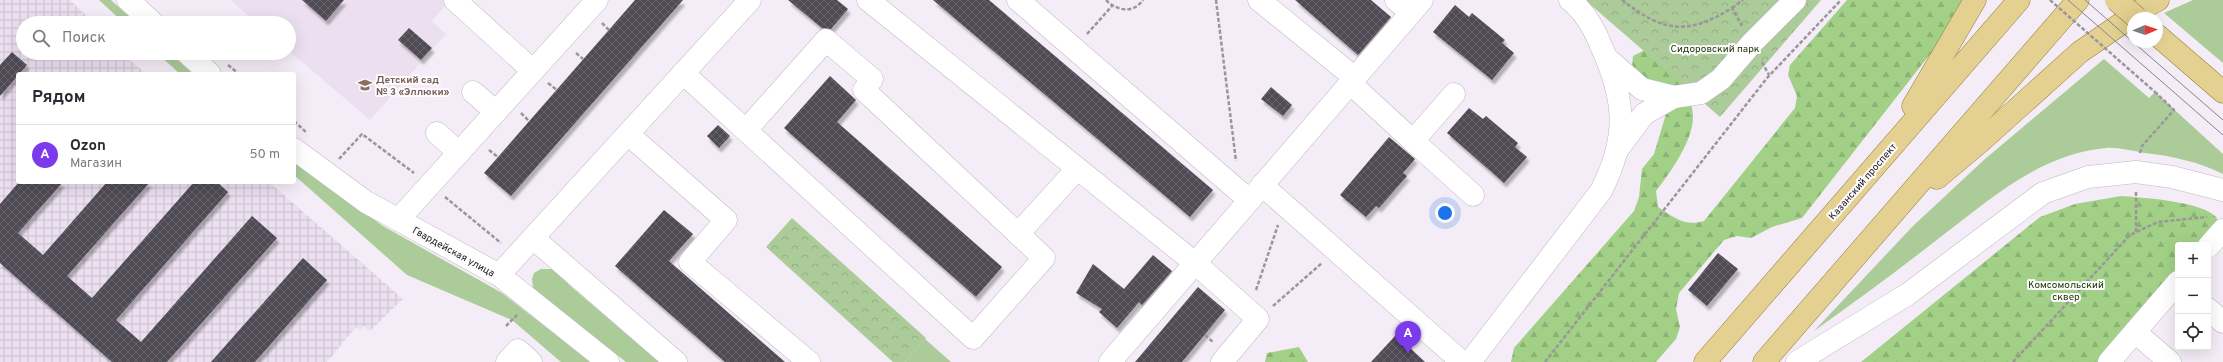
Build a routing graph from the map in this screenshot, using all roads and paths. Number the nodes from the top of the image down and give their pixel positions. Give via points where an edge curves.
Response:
1 (128, 0) edge
2 (455, 0) edge
3 (597, 0) edge
4 (750, 0) edge
5 (1018, 0) edge
6 (1106, 0) edge
7 (1143, 0) edge
8 (1216, 0) edge
9 (1259, 0) edge
10 (1570, 0) edge
11 (1622, 0) edge
12 (1743, 0) edge
13 (1795, 0) edge
14 (1841, 0) edge
15 (1975, 0) edge
16 (2019, 0) edge
17 (2050, 0) edge
18 (2078, 0) edge
19 (2116, 0) edge
20 (2158, 0) edge
21 (878, 3) edge
22 (1410, 4) edge
23 (1112, 6) junction
24 (1732, 8) junction
25 (2130, 12) edge
26 (145, 16) edge
27 (2163, 40) edge
28 (1752, 43) junction
29 (1073, 48) junction
30 (1607, 59) junction
31 (195, 60) edge
32 (533, 71) junction
33 (208, 72) edge
34 (684, 73) junction
35 (1353, 81) junction
36 (473, 92) dead end
37 (2223, 92) edge
38 (1454, 94) dead end
39 (1674, 97) junction
40 (496, 112) junction
41 (746, 130) junction
42 (437, 133) dead end
43 (628, 134) junction
44 (1412, 141) junction
45 (2142, 146) dead end
46 (296, 150) edge
47 (1617, 150) junction
48 (1887, 151) junction
49 (459, 152) junction
50 (339, 159) dead end
51 (1077, 169) junction
52 (2136, 172) junction
53 (430, 184) junction
54 (2223, 190) edge
55 (1250, 192) junction
56 (1473, 195) dead end
57 (1284, 205) junction
58 (1888, 219) junction
59 (398, 220) junction
60 (2219, 223) edge
61 (2136, 232) junction
62 (1018, 234) junction
63 (534, 238) junction
64 (2210, 242) edge
65 (1336, 251) junction
66 (517, 256) junction
67 (1195, 264) junction
68 (500, 275) junction
69 (2175, 285) edge
70 (2211, 312) edge
71 (1254, 315) junction
72 (2223, 322) edge
73 (2135, 332) junction
74 (608, 362) edge
75 (676, 362) edge
76 (809, 362) edge
77 (1110, 362) edge
78 (1222, 362) edge
79 (1462, 362) edge
80 (1470, 362) edge
81 (1546, 362) edge
82 (1705, 362) edge
83 (1764, 362) edge
84 (1797, 362) edge
85 (2013, 362) edge
86 (2108, 362) edge
87 (2170, 362) edge

1 - 26 street
2 - 32 street
3 - 32 street
4 - 34 street
5 - 29 street
6 - 23 path
7 - 23 path via 1134,8 1126,10
8 - 55 path
9 - 35 street
10 - 30 street via 1588,20
11 - 24 path via 1645,17 1669,27 1706,21
12 - 24 path
13 - 28 street
14 - 81 path via 1767,78
15 - 48 main road
16 - 48 main road, Казанский проспект
17 - 45 path, bridge via 2174,110
18 - 58 main road
19 - 25 main road, bridge
20 - 58 main road via 2080,52 1980,142
21 - 51 street
22 - 35 street
23 - 29 path
24 - 28 path
27 - 37 main road
28 - 39 street via 1721,79 1702,93
29 - 55 street
30 - 39 street via 1642,89
30 - 47 street via 1621,102
31 - 33 street
32 - 40 street
34 - 41 street
34 - 43 street
35 - 44 street
35 - 55 street
36 - 40 street
38 - 44 street
39 - 47 street via 1644,114
40 - 49 street
41 - 62 street via 826,40 872,79 864,90
41 - 62 street via 973,338 1044,258
42 - 49 street
43 - 63 street
43 - 76 street via 726,220 690,262
44 - 56 street
46 - 59 street, Гвардейская улица via 366,202
47 - 80 street via 1601,191
48 - 82 main road, Казанский проспект
49 - 53 street
50 - 53 path via 362,134
51 - 62 street
51 - 67 street
52 - 54 street via 2172,176
52 - 61 path
52 - 84 street via 2088,177 2043,193 1908,294
53 - 59 street
53 - 66 path
55 - 57 street
55 - 67 street
57 - 65 street
57 - 71 path
58 - 83 main road
59 - 68 street, Гвардейская улица
60 - 61 path via 2158,222
60 - 64 street
61 - 85 path via 2130,235
63 - 66 street
63 - 75 street
65 - 71 path
65 - 79 street
66 - 68 street
67 - 71 street
67 - 77 street
68 - 74 street, Гвардейская улица
69 - 73 street
70 - 72 street
71 - 78 street
73 - 86 street
73 - 87 street

